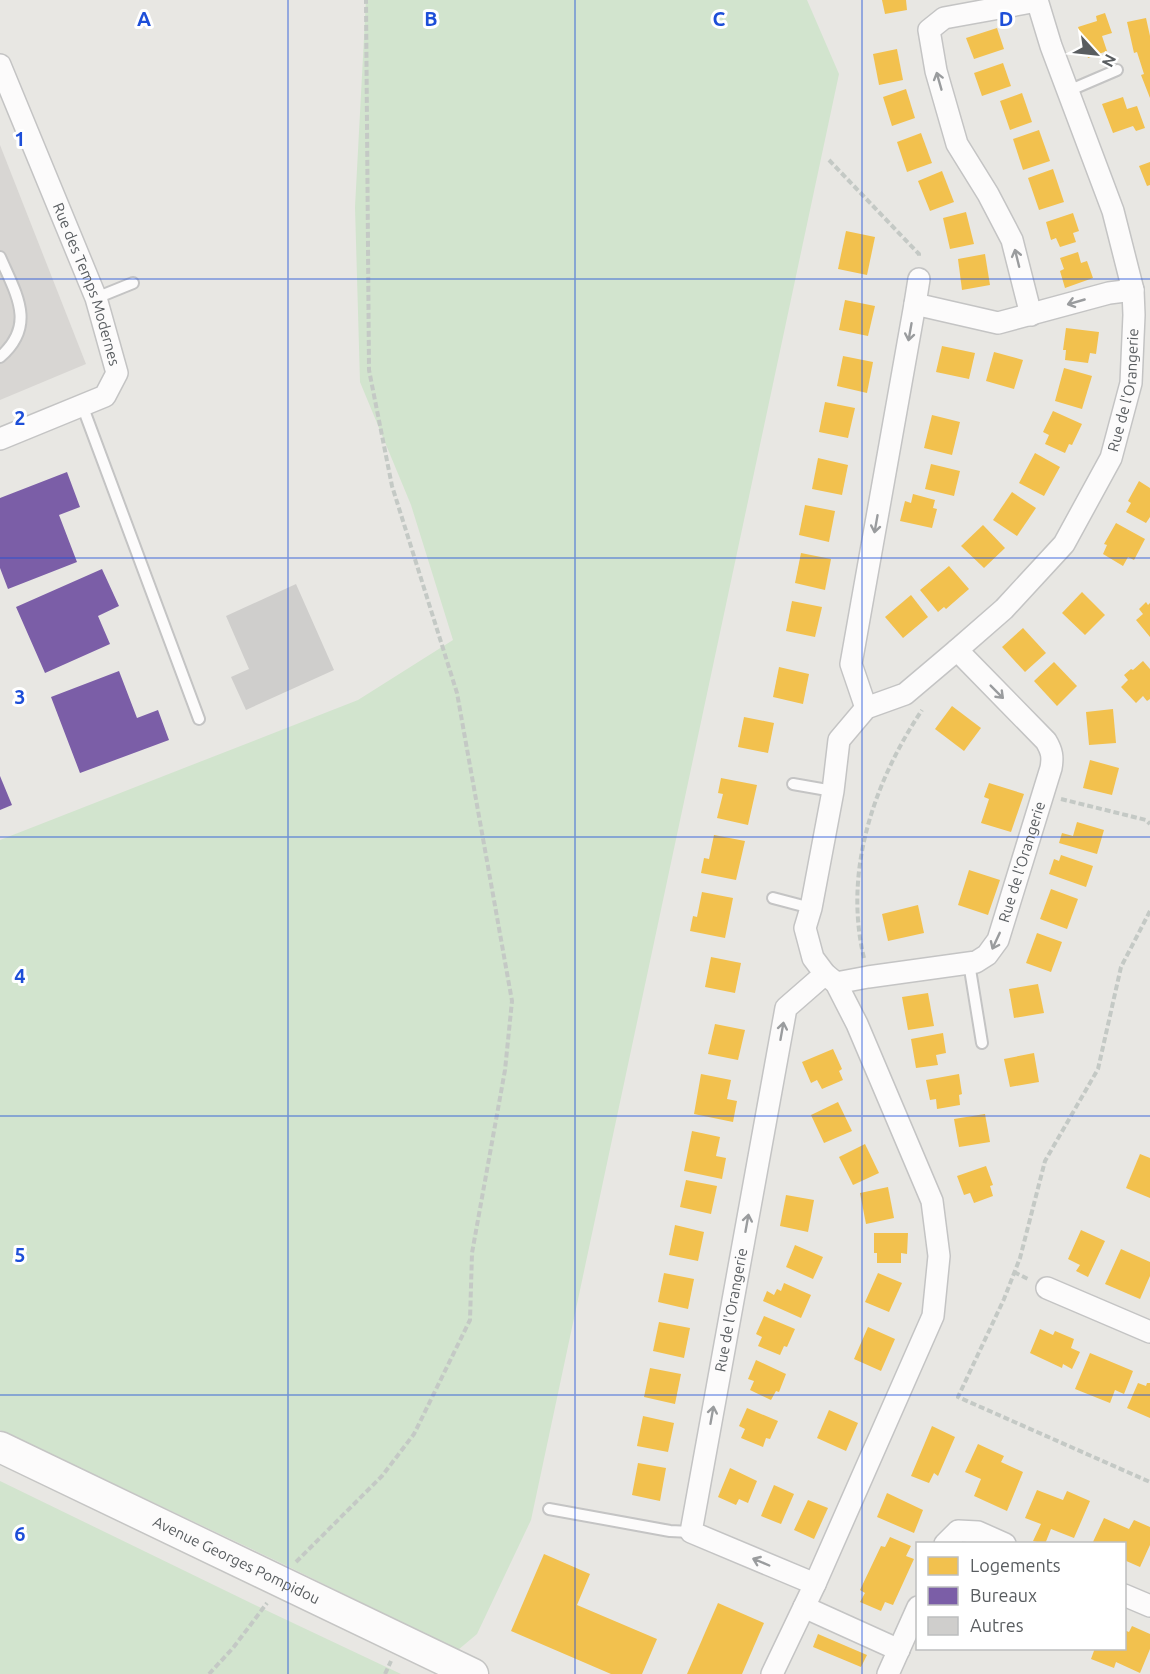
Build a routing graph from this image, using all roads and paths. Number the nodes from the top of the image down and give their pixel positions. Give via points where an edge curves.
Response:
1 (366, 0) edge
2 (1037, 1) edge
3 (0, 65) edge
4 (1117, 70) dead end
5 (1068, 91) junction
6 (829, 160) dead end
7 (0, 257) edge
8 (919, 279) joint
9 (133, 283) dead end
10 (1133, 290) junction
11 (96, 298) junction
12 (915, 304) junction
13 (1031, 315) junction
14 (0, 357) edge
15 (82, 405) junction
16 (0, 439) edge
17 (957, 650) junction
18 (866, 708) junction
19 (922, 709) dead end
20 (199, 719) dead end
21 (794, 784) dead end
22 (833, 791) junction
23 (1043, 795) junction
24 (1150, 824) edge
25 (773, 898) dead end
26 (811, 908) junction
27 (1150, 911) edge
28 (969, 963) junction
29 (868, 977) junction
30 (831, 979) junction
31 (982, 1043) dead end
32 (1047, 1288) dead end
33 (1150, 1332) edge
34 (0, 1447) edge
35 (1150, 1482) edge
36 (549, 1509) dead end
37 (691, 1532) junction
38 (947, 1542) edge
39 (1000, 1542) edge
40 (291, 1567) dead end
41 (815, 1584) junction
42 (1126, 1595) edge
43 (267, 1603) dead end
44 (1150, 1606) edge
45 (804, 1607) junction
46 (916, 1612) edge
47 (899, 1650) junction
48 (391, 1660) dead end
49 (209, 1674) edge
50 (385, 1674) edge
51 (473, 1674) edge
52 (772, 1674) edge
53 (888, 1674) edge

1 - 40 path via 369,370 392,486 457,693 512,1001 505,1070 472,1253 470,1320 414,1434 382,1476
2 - 5 street, Rue de l'Orangerie
13 -> 2 street, Rue de l'Orangerie via 1012,240 957,144 928,30 944,18
3 - 11 street, Rue des Temps Modernes
4 - 5 lane
5 - 10 street, Rue de l'Orangerie via 1113,211
6 - 8 path via 919,254
7 - 14 lane via 19,301 22,323 9,349
8 - 12 street
9 - 11 lane
10 -> 13 street
10 - 17 street, Rue de l'Orangerie via 1131,383 1111,458 1064,544 1004,609
11 - 15 street, Rue des Temps Modernes via 117,373 105,396
12 - 13 street via 998,323
12 -> 18 street via 851,664
15 - 16 street, Rue des Temps Modernes
15 - 20 lane
17 - 18 street, Rue de l'Orangerie via 905,694
17 -> 23 street, Rue de l'Orangerie via 1046,741 1053,758
18 - 22 street via 839,740
19 - 29 path via 881,786 861,848 857,891 860,944
21 - 22 lane
22 - 26 street
23 - 24 path
23 -> 28 street, Rue de l'Orangerie via 998,940 981,960
25 - 26 lane
26 - 30 street via 805,928 813,958
27 - 35 path via 1121,967 1098,1069 1045,1161 1020,1258 958,1397
28 - 29 street, Rue de l'Orangerie
28 - 31 lane
29 - 30 street, Rue de l'Orangerie
37 -> 30 street, Rue de l'Orangerie via 786,1008
30 - 41 street via 857,1024 932,1201 939,1256 933,1316
32 - 33 street
34 - 51 main road, Avenue Georges Pompidou
36 - 37 lane
41 -> 37 street
38 - 39 street via 958,1532 978,1532
41 - 45 street
42 - 44 street
43 - 49 path
45 - 47 street
45 - 52 street
46 - 47 street
47 - 53 street
48 - 50 path

